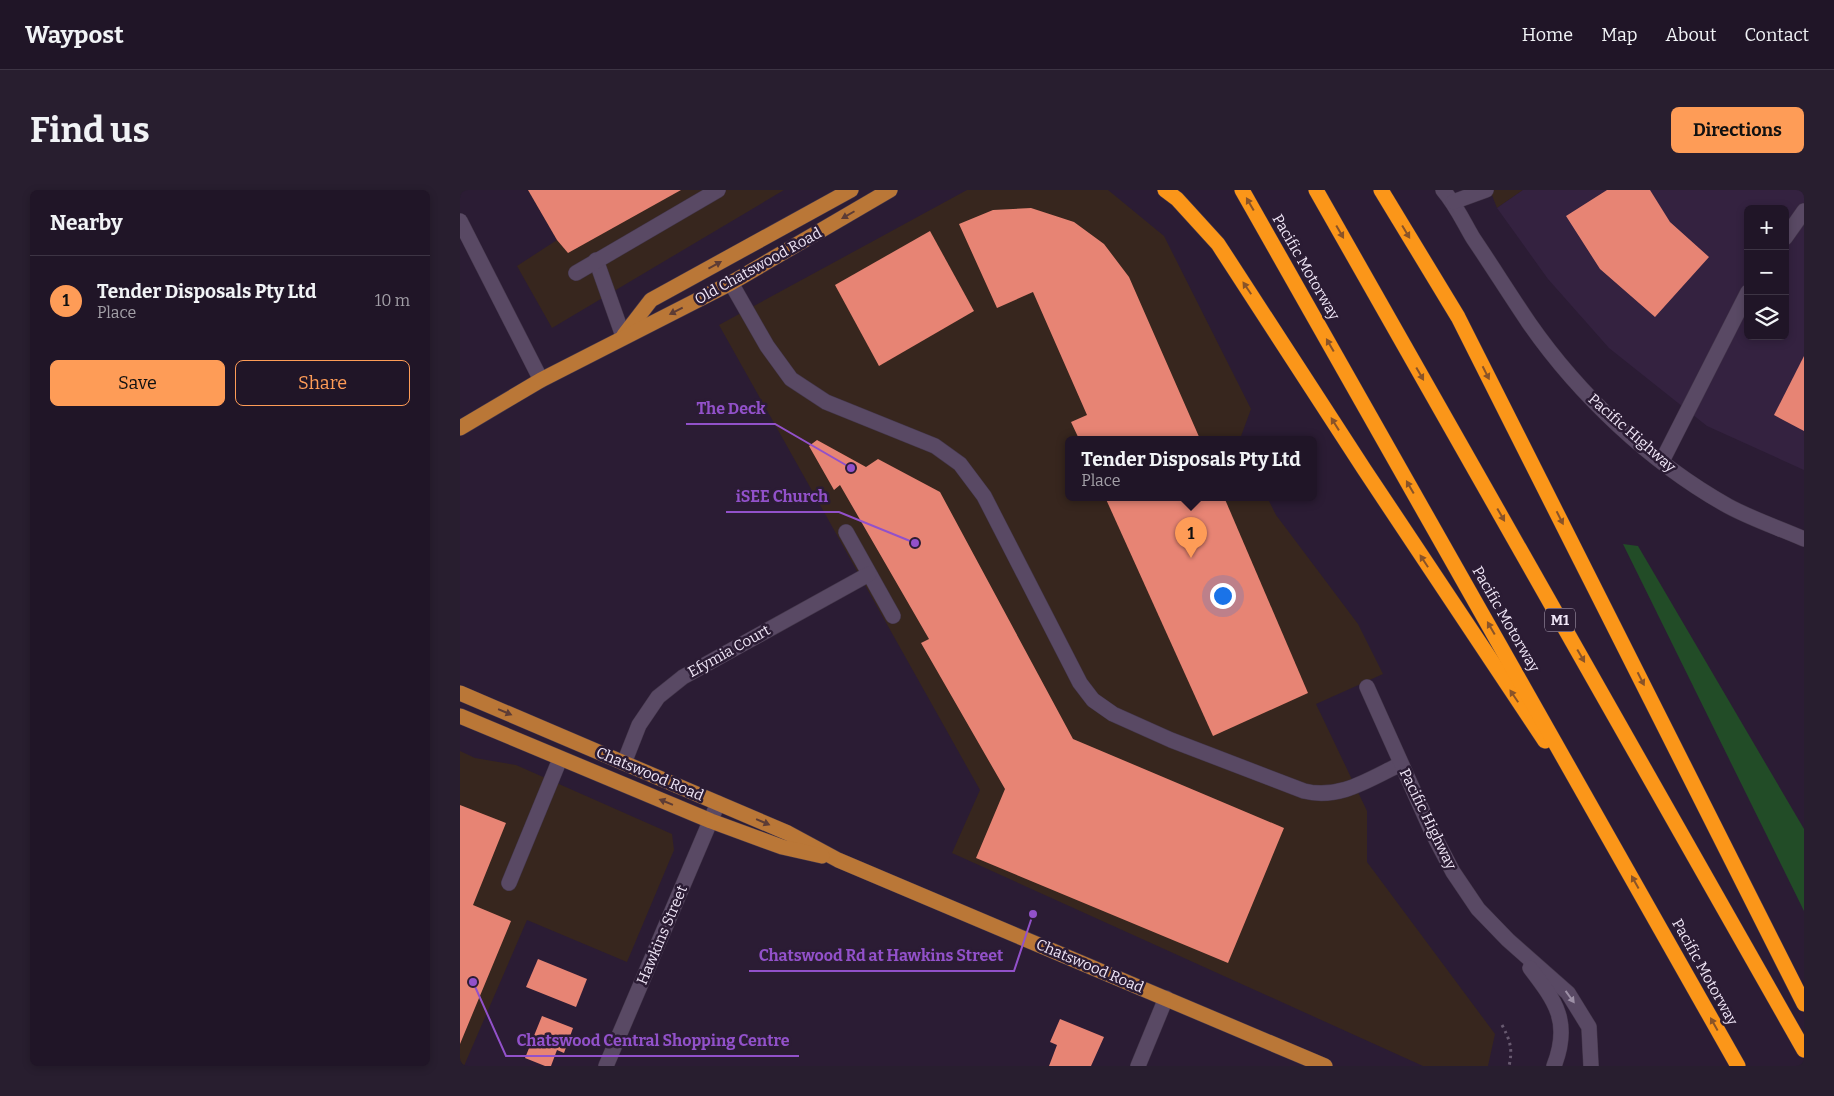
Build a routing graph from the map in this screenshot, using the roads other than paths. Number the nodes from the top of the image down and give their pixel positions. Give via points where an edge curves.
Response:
1 (718, 190) edge
2 (851, 190) edge
3 (890, 190) edge
4 (1165, 190) edge
5 (1242, 190) edge
6 (1316, 190) edge
7 (1381, 190) edge
8 (1443, 190) edge
9 (1486, 190) edge
10 (835, 194) edge
11 (1453, 196) edge
12 (1804, 211) edge
13 (460, 221) edge
14 (1789, 232) edge
15 (596, 260) junction
16 (576, 273) dead end
17 (730, 283) junction
18 (1746, 295) edge
19 (623, 336) junction
20 (541, 380) junction
21 (460, 428) edge
22 (1662, 461) junction
23 (1775, 526) junction
24 (1804, 526) edge
25 (846, 532) dead end
26 (1804, 539) edge
27 (869, 574) junction
28 (893, 616) dead end
29 (1367, 687) dead end
30 (460, 693) edge
31 (460, 716) edge
32 (560, 759) junction
33 (624, 763) junction
34 (1401, 764) junction
35 (718, 803) junction
36 (711, 821) junction
37 (1610, 838) junction
38 (838, 860) junction
39 (509, 883) dead end
40 (1508, 940) junction
41 (1166, 998) junction
42 (1804, 1004) edge
43 (1804, 1050) edge
44 (1319, 1063) edge
45 (606, 1066) edge
46 (1138, 1066) edge
47 (1329, 1066) edge
48 (1554, 1066) edge
49 (1590, 1066) edge
50 (1738, 1066) edge

1 - 15 street
2 - 10 main road, Old Chatswood Road
3 -> 17 main road, Old Chatswood Road
37 -> 4 highway via 1218,244
37 -> 5 highway, Pacific Motorway
6 -> 43 highway, M1
7 -> 42 highway via 1458,317
8 - 11 street, Pacific Highway
9 - 11 street
19 -> 10 main road, Old Chatswood Road via 650,300
11 - 22 street, Pacific Highway via 1472,236 1560,364 1601,410
12 - 14 street
13 - 20 street
15 - 16 street
15 - 19 street
17 -> 19 main road, Old Chatswood Road
17 - 34 street via 767,346 791,379 826,402 935,446 960,464 984,496 1080,682 1093,700 1113,714 1171,740 1320,795 1345,790
18 - 22 street
19 - 20 main road, Old Chatswood Road
20 - 21 main road, Old Chatswood Road
22 - 23 street, Pacific Highway via 1729,507
23 - 24 street
23 - 26 street, Pacific Highway
25 - 27 street
27 - 28 street
27 - 33 street, Efymia Court via 683,677 658,697 640,724
29 - 34 street, Pacific Highway
30 -> 33 main road, Chatswood Road
31 - 32 main road, Chatswood Road
36 -> 32 main road, Chatswood Road
32 - 39 street
33 - 35 main road, Chatswood Road
34 - 40 street, Pacific Highway via 1453,872 1478,909
35 - 36 street, Hawkins Street
35 -> 38 main road, Chatswood Road via 788,833
36 - 38 main road, Chatswood Road via 782,847
36 - 45 street, Hawkins Street
50 -> 37 highway, Pacific Motorway
38 - 41 main road, Chatswood Road
40 - 48 street, Pacific Highway via 1552,998 1563,1026
40 -> 49 street, Pacific Highway via 1568,993 1589,1027
41 - 44 main road, Chatswood Road
41 - 46 street
44 - 47 main road, Chatswood Road

